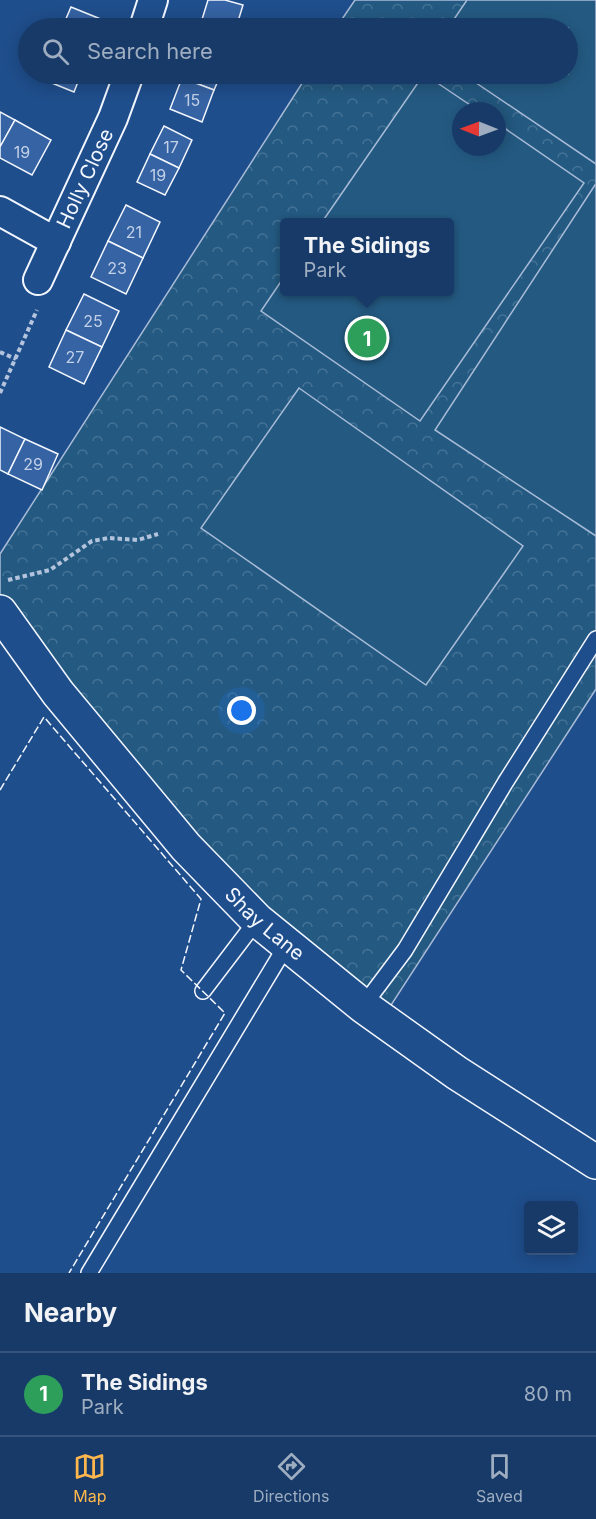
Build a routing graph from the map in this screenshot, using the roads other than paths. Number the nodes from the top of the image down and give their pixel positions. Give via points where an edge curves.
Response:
1 (153, 0) edge
2 (147, 18) edge
3 (125, 84) edge
4 (0, 211) edge
5 (56, 242) junction
6 (38, 280) road end
7 (0, 612) edge
8 (596, 639) edge
9 (257, 920) junction
10 (286, 946) junction
11 (203, 991) dead end
12 (363, 1006) junction
13 (596, 1162) edge
14 (89, 1273) edge

1 - 2 street
3 - 5 street, Holly Close
4 - 5 street
5 - 6 street, Holly Close
7 - 9 main road, Shay Lane via 58,693 186,847
8 - 12 lane via 405,950
9 - 10 main road, Shay Lane
9 - 11 lane
10 - 12 main road, Shay Lane
10 - 14 lane
12 - 13 main road, Shay Lane via 466,1079

